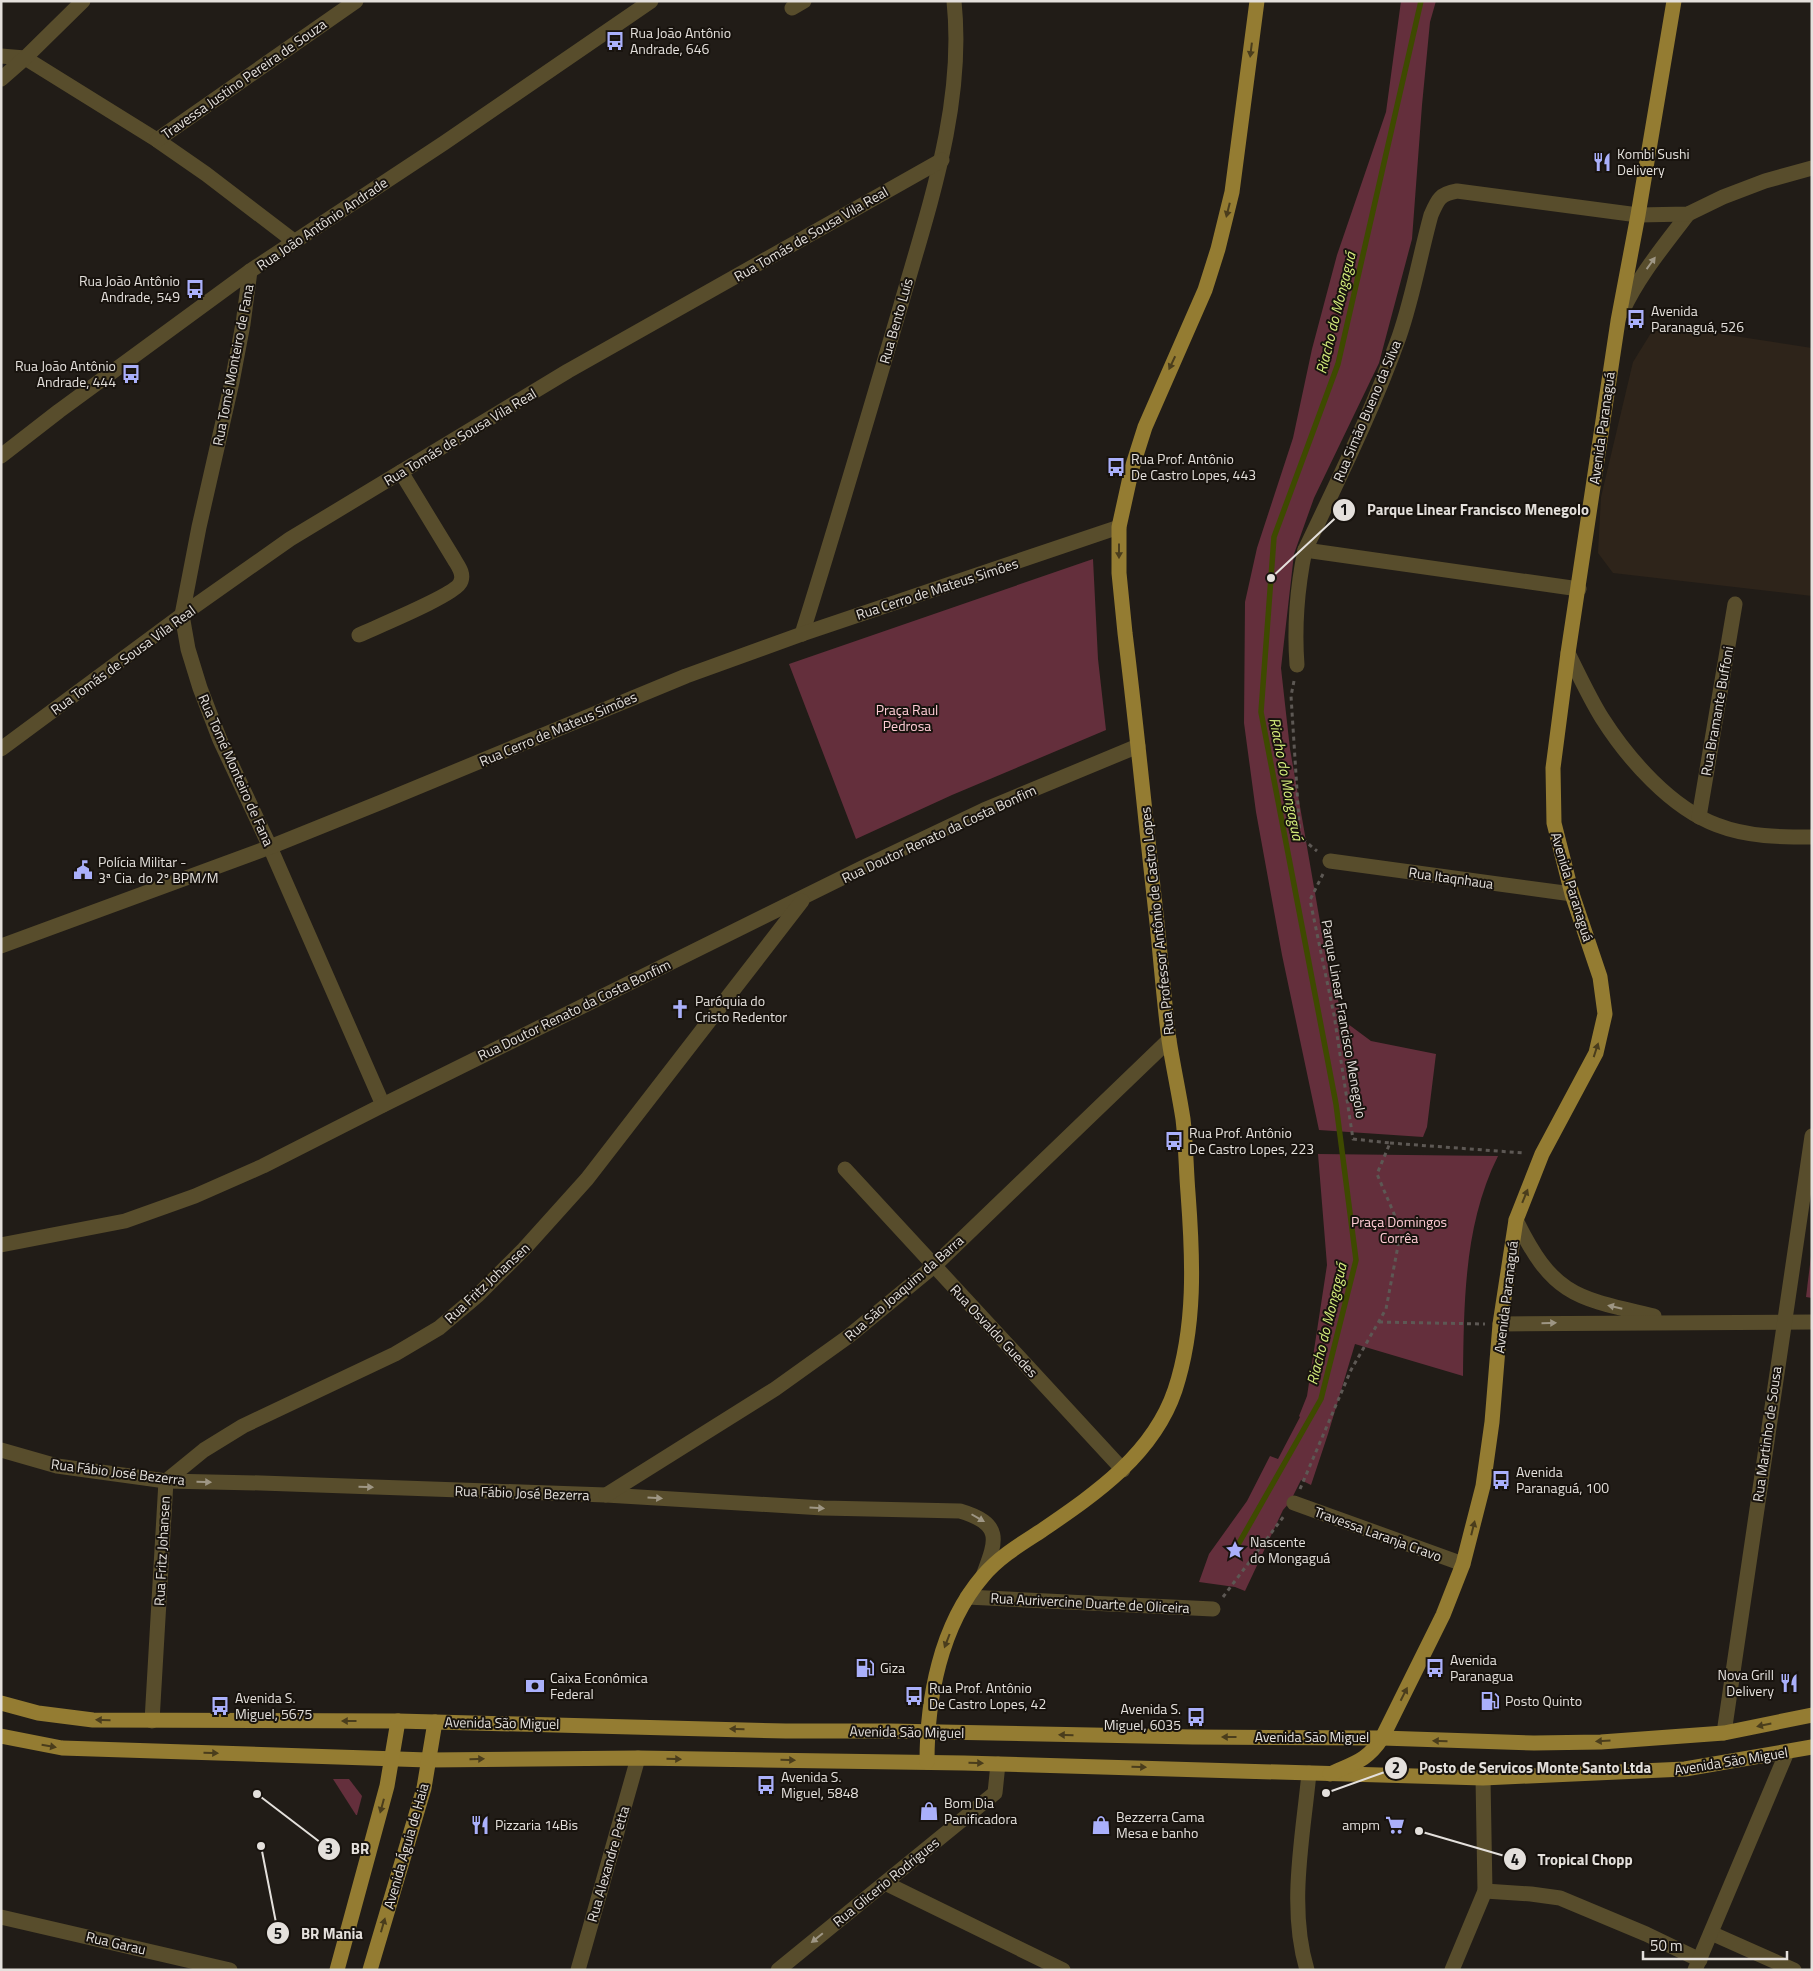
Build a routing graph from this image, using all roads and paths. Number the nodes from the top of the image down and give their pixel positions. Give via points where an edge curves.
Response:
1 (83, 1) edge
2 (356, 1) edge
3 (651, 1) edge
4 (954, 1) edge
5 (1257, 1) edge
6 (1674, 1) edge
7 (1, 56) edge
8 (26, 58) junction
9 (1, 79) edge
10 (157, 140) junction
11 (942, 160) junction
12 (1812, 168) edge
13 (1688, 214) junction
14 (1638, 216) junction
15 (295, 242) junction
16 (250, 272) junction
17 (1618, 320) junction
18 (1, 456) edge
19 (401, 472) junction
20 (1119, 527) junction
21 (1305, 550) junction
22 (1579, 589) junction
23 (1735, 604) dead end
24 (182, 615) junction
25 (802, 634) junction
26 (359, 635) dead end
27 (1568, 654) junction
28 (1297, 665) joint
29 (1138, 746) junction
30 (1, 749) edge
31 (1699, 817) junction
32 (1812, 837) edge
33 (270, 847) junction
34 (1330, 861) junction
35 (1572, 894) junction
36 (805, 898) junction
37 (1, 946) edge
38 (1169, 1040) junction
39 (383, 1105) junction
40 (1812, 1136) edge
41 (1390, 1143) junction
42 (1542, 1154) junction
43 (846, 1169) dead end
44 (1516, 1220) junction
45 (1, 1244) edge
46 (934, 1266) junction
47 (1378, 1322) junction
48 (1680, 1322) junction
49 (1783, 1322) junction
50 (1812, 1322) edge
51 (1500, 1324) junction
52 (1, 1450) edge
53 (1123, 1470) junction
54 (166, 1481) junction
55 (606, 1495) junction
56 (1294, 1504) junction
57 (1463, 1564) junction
58 (983, 1576) junction
59 (967, 1597) junction
60 (1213, 1609) joint
61 (1, 1704) edge
62 (1812, 1715) edge
63 (152, 1721) junction
64 (398, 1721) junction
65 (435, 1722) junction
66 (927, 1731) junction
67 (1724, 1733) junction
68 (1, 1736) edge
69 (1382, 1738) junction
70 (1812, 1747) edge
71 (1787, 1752) junction
72 (392, 1758) junction
73 (638, 1758) junction
74 (428, 1760) junction
75 (927, 1762) junction
76 (998, 1764) junction
77 (1308, 1773) junction
78 (1330, 1774) junction
79 (1483, 1778) junction
80 (885, 1884) junction
81 (1485, 1891) junction
82 (1, 1917) edge
83 (1711, 1933) junction
84 (1698, 1965) edge
85 (230, 1970) edge
86 (337, 1970) edge
87 (370, 1970) edge
88 (578, 1970) edge
89 (778, 1970) edge
90 (1063, 1970) edge
91 (1306, 1970) edge
92 (1452, 1970) edge
93 (1794, 1970) edge

1 - 8 street
2 - 10 street, Travessa Justino Pereira de Souza
3 - 15 street, Rua João Antônio Andrade
4 - 11 street, Rua Bento Luís via 955,58
5 -> 20 main road, Rua Professor Antônio de Castro Lopes via 1232,192 1218,249 1205,290 1145,427
6 - 14 main road, Avenida Paranaguá
7 - 8 street
8 - 9 street
8 - 10 street
10 - 15 street
11 - 19 street, Rua Tomás de Sousa Vila Real via 568,371
11 - 25 street, Rua Bento Luís via 844,502
12 - 13 street via 1765,181
13 - 14 street
17 -> 13 street via 1650,262
14 - 17 main road, Avenida Paranaguá
14 - 21 street, Rua Simão Bueno da Silva via 1457,191 1445,193 1431,215 1408,308 1365,423
15 - 16 street, Rua João Antônio Andrade
16 - 18 street, Rua João Antônio Andrade
16 - 24 street, Rua Tomé Monteiro de Fana via 232,382
17 - 22 main road, Avenida Paranaguá
19 - 24 street, Rua Tomás de Sousa Vila Real via 290,539
19 - 26 street via 461,571 462,579 459,586 434,601
20 - 25 street, Rua Cerro de Mateus Simões
20 -> 29 main road, Rua Professor Antônio de Castro Lopes via 1119,573
21 - 22 street
21 - 28 street via 1294,631
22 - 27 main road, Avenida Paranaguá
23 - 31 street, Rua Bramante Buffoni
24 - 30 street, Rua Tomás de Sousa Vila Real
24 - 33 street, Rua Tomé Monteiro de Fana via 188,649 207,706
25 - 33 street, Rua Cerro de Mateus Simões via 686,676
27 - 31 street via 1602,718 1631,758 1666,793
27 - 35 main road, Avenida Paranaguá via 1553,768 1554,823
28 - 34 path via 1291,696 1300,837
29 - 36 street, Rua Doutor Renato da Costa Bonfim via 984,810
29 - 38 main road, Rua Professor Antônio de Castro Lopes
31 - 32 street via 1719,826 1763,836
33 - 37 street, Rua Cerro de Mateus Simões
33 - 39 street, Rua Tomé Monteiro de Fana
34 - 35 street, Rua Itaqnhaua
34 - 41 path, Parque Linear Francisco Menegolo via 1310,900 1334,1015 1354,1138
42 -> 35 main road, Avenida Paranaguá via 1596,1054 1605,1014 1600,977
36 - 39 street, Rua Doutor Renato da Costa Bonfim
36 - 54 street, Rua Fritz Johansen via 587,1179 524,1250 478,1295 439,1328 395,1354 243,1426 204,1450
38 - 46 street, Rua São Joaquim da Barra
38 - 53 main road, Rua Professor Antônio de Castro Lopes via 1182,1119 1191,1234 1192,1286 1186,1348 1174,1392 1157,1428
39 - 45 street, Rua Doutor Renato da Costa Bonfim via 263,1166 195,1196 125,1221
40 - 49 street, Rua Martinho de Sousa
41 - 42 path
41 - 47 path via 1377,1174 1401,1230 1386,1309
44 -> 42 main road, Avenida Paranaguá
43 - 46 street, Rua Osvaldo Guedes
48 -> 44 street via 1597,1303 1574,1294 1556,1281 1538,1260
44 - 51 main road, Avenida Paranaguá
46 - 53 street, Rua Osvaldo Guedes
46 - 55 street, Rua São Joaquim da Barra via 849,1336 776,1389
47 - 51 path
47 - 56 path via 1351,1370
48 - 49 street
51 -> 48 street
49 - 50 street
49 - 67 street, Rua Martinho de Sousa
57 -> 51 main road, Avenida Paranaguá via 1484,1480
52 - 54 street, Rua Fábio José Bezerra via 57,1466
53 - 58 main road, Rua Professor Antônio de Castro Lopes via 1003,1557
54 -> 55 street, Rua Fábio José Bezerra
54 - 63 street, Rua Fritz Johansen
55 -> 58 street, Rua Fábio José Bezerra via 823,1508 960,1511 985,1522 992,1532 995,1543
56 - 57 street, Travessa Laranja Cravo
56 - 60 path
69 -> 57 main road, Avenida Paranaguá via 1443,1615
58 - 59 main road, Rua Professor Antônio de Castro Lopes
59 - 60 street, Rua Aurivercine Duarte de Oliceira
59 -> 66 main road, Rua Professor Antônio de Castro Lopes via 945,1645
63 -> 61 main road, Avenida São Miguel via 93,1720 38,1713
62 -> 67 main road, Avenida São Miguel
64 -> 63 main road, Avenida São Miguel
64 - 65 main road, Avenida São Miguel
64 - 72 main road
66 -> 65 main road, Avenida São Miguel
65 - 74 main road, Avenida Águia de Haia
69 -> 66 main road, Avenida São Miguel
66 - 75 main road, Rua Professor Antônio de Castro Lopes
67 -> 69 main road, Avenida São Miguel via 1601,1742
68 -> 72 main road, Avenida São Miguel via 62,1748
69 - 78 main road, Avenida Paranaguá via 1365,1758
70 - 71 main road, Avenida São Miguel
71 - 79 main road, Avenida São Miguel via 1685,1769
71 - 83 street
72 - 74 main road, Avenida São Miguel
72 -> 86 main road
74 -> 73 main road, Avenida São Miguel
73 -> 75 main road, Avenida São Miguel
73 - 88 street, Rua Alexandre Petta
87 -> 74 main road, Avenida Águia de Haia via 424,1788
75 -> 76 main road, Avenida São Miguel
76 -> 77 main road, Avenida São Miguel
76 - 80 street, Rua Glicerio Rodrigues via 995,1793
77 - 78 main road, Avenida São Miguel
77 - 91 street via 1298,1915 1300,1950
78 - 79 main road, Avenida São Miguel
79 - 81 street
80 -> 89 street, Rua Glicerio Rodrigues
80 - 90 street
81 - 84 street via 1560,1898 1646,1934
81 - 92 street
82 - 85 street, Rua Garau
83 - 84 street
83 - 93 street

